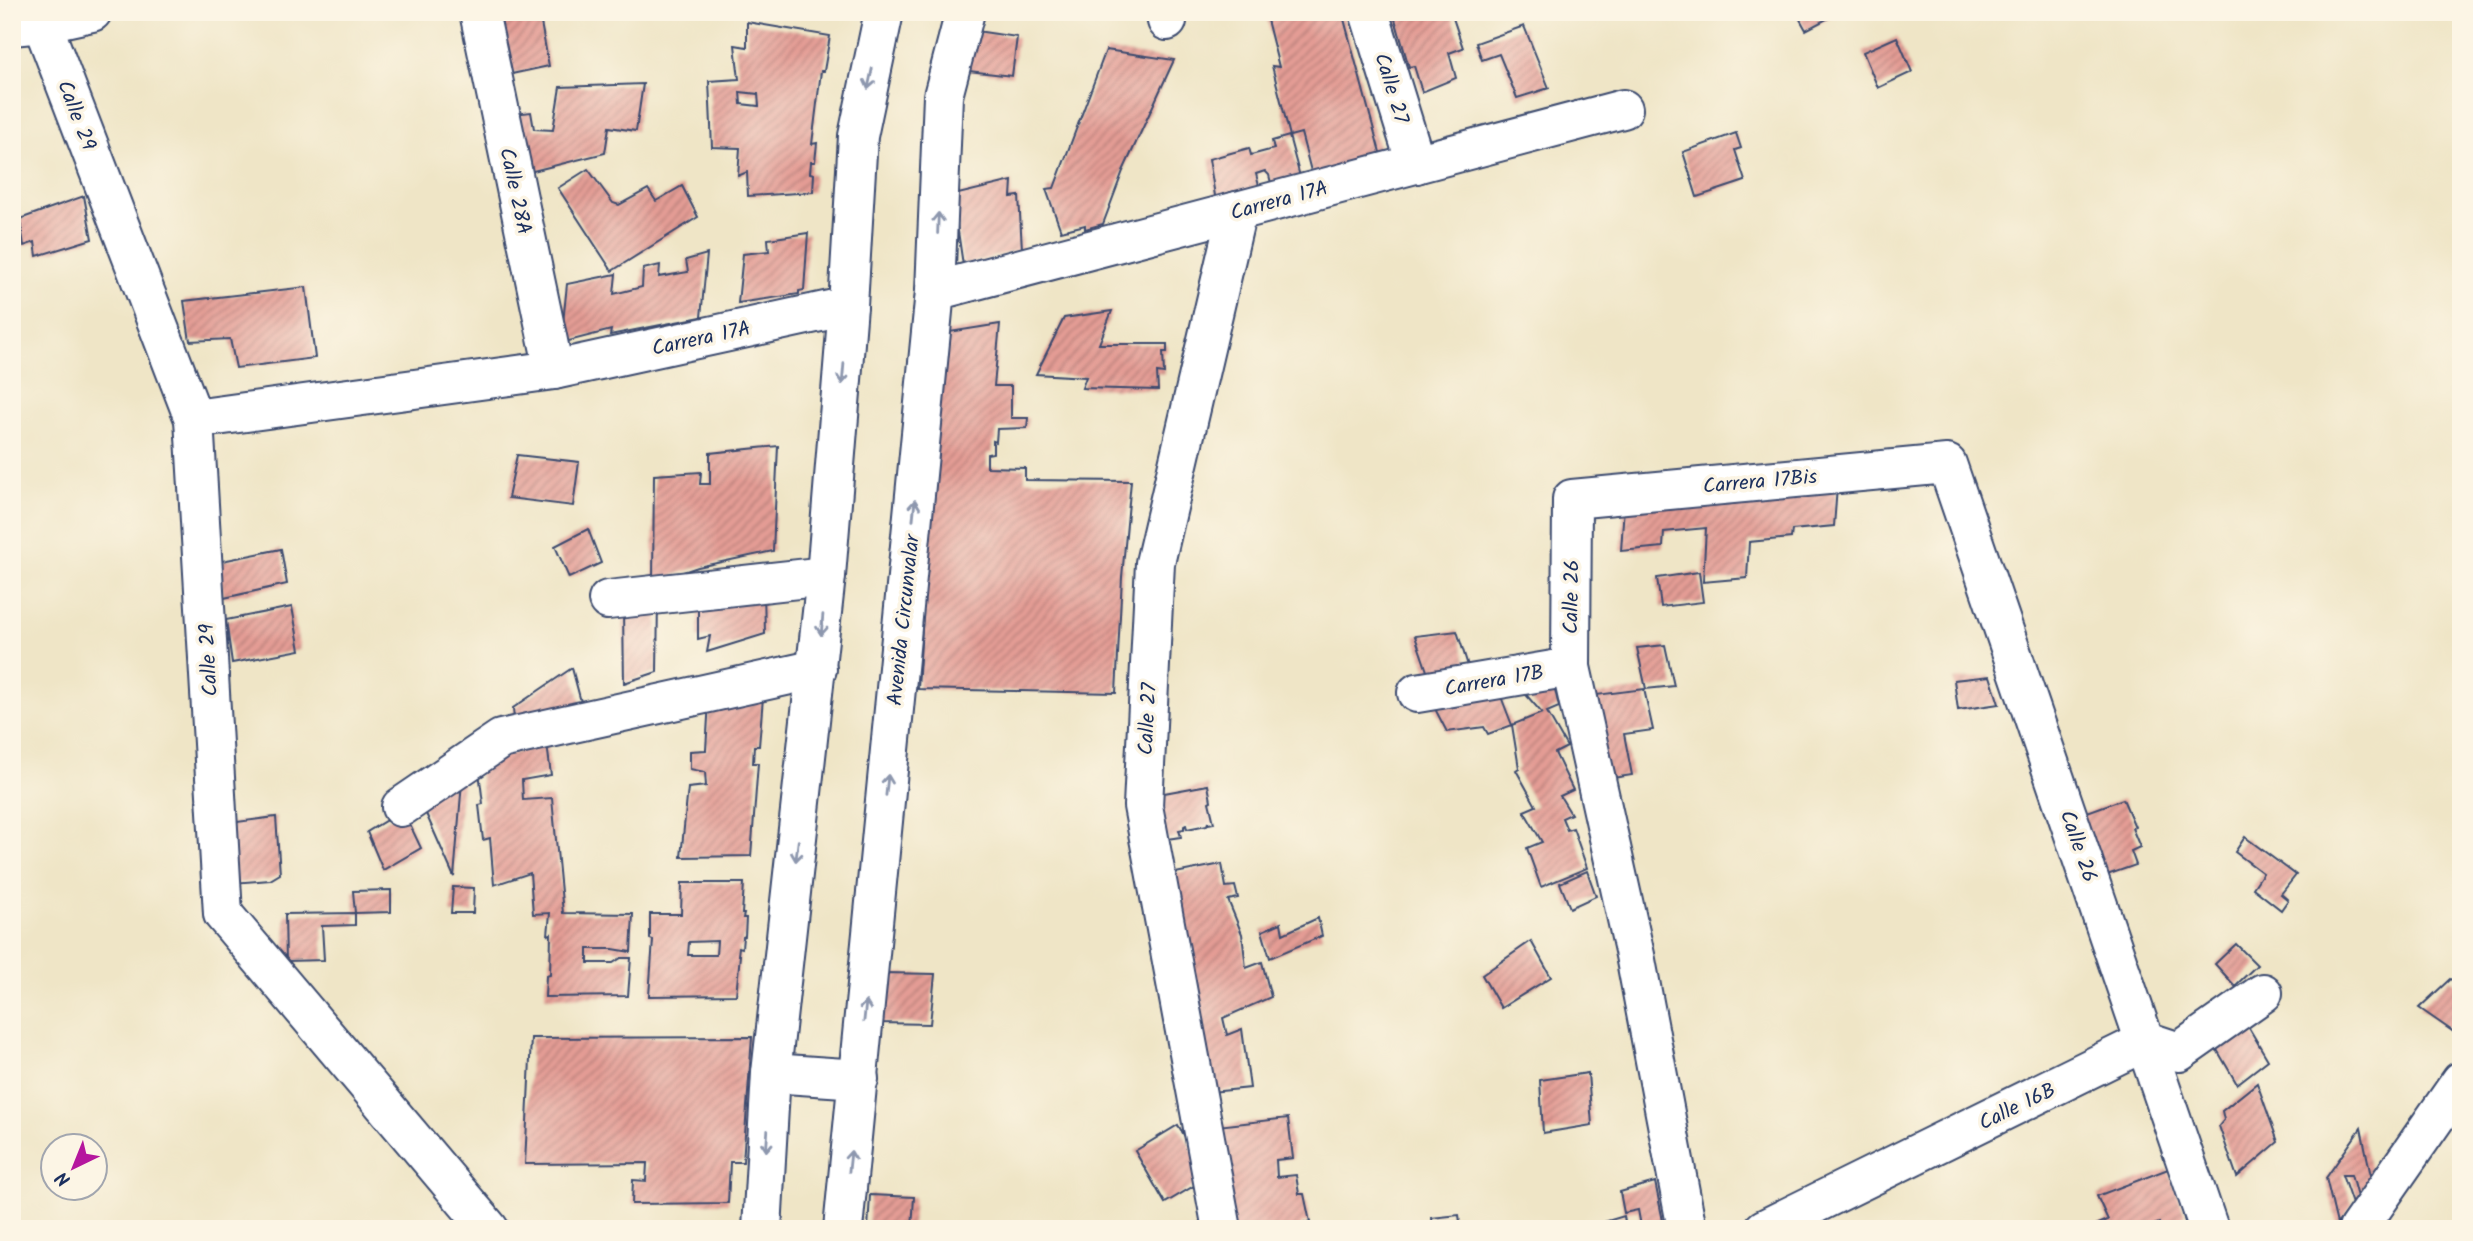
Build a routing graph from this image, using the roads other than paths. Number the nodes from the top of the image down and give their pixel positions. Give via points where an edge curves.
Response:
1 (92, 12) edge
2 (478, 12) edge
3 (884, 12) edge
4 (965, 12) edge
5 (1369, 12) edge
6 (27, 25) edge
7 (1623, 109) dead end
8 (1416, 164) junction
9 (1237, 211) junction
10 (935, 291) junction
11 (848, 306) junction
12 (554, 370) junction
13 (194, 419) junction
14 (1947, 464) joint
15 (1572, 499) joint
16 (826, 576) junction
17 (608, 600) dead end
18 (1571, 667) junction
19 (817, 668) junction
20 (1417, 693) dead end
21 (401, 807) dead end
22 (2263, 993) dead end
23 (2146, 1041) junction
24 (771, 1073) junction
25 (859, 1079) junction
26 (2461, 1081) edge
27 (489, 1229) edge
28 (762, 1229) edge
29 (843, 1229) edge
30 (1222, 1229) edge
31 (1687, 1229) edge
32 (1764, 1229) edge
33 (2209, 1229) edge
34 (2358, 1229) edge

1 - 6 main road
2 - 12 main road, Calle 28A
3 -> 11 main road via 858,136
10 -> 4 main road, Avenida Circunvalar via 943,96
5 - 8 main road, Calle 27
6 - 13 main road, Calle 29
7 - 8 main road, Carrera 17A
8 - 9 main road, Carrera 17A
9 - 10 main road, Carrera 17A
9 - 30 main road, Calle 27 via 1155,563 1143,806
25 -> 10 main road, Avenida Circunvalar
11 - 12 main road, Carrera 17A
11 -> 16 main road
12 - 13 main road, Carrera 17A
13 - 27 main road, Calle 29 via 223,914
14 - 15 main road, Carrera 17Bis
14 - 23 main road, Calle 26
15 - 18 main road, Calle 26
16 - 17 main road
16 -> 19 main road
18 - 20 main road, Carrera 17B
18 - 31 main road, Calle 26 via 1635,955
19 - 21 main road via 501,739
19 -> 24 main road
22 - 23 main road via 2179,1052
23 - 32 main road, Calle 16B
23 - 33 main road, Calle 26
24 - 25 main road
24 -> 28 main road
29 -> 25 main road, Avenida Circunvalar
26 - 34 main road

